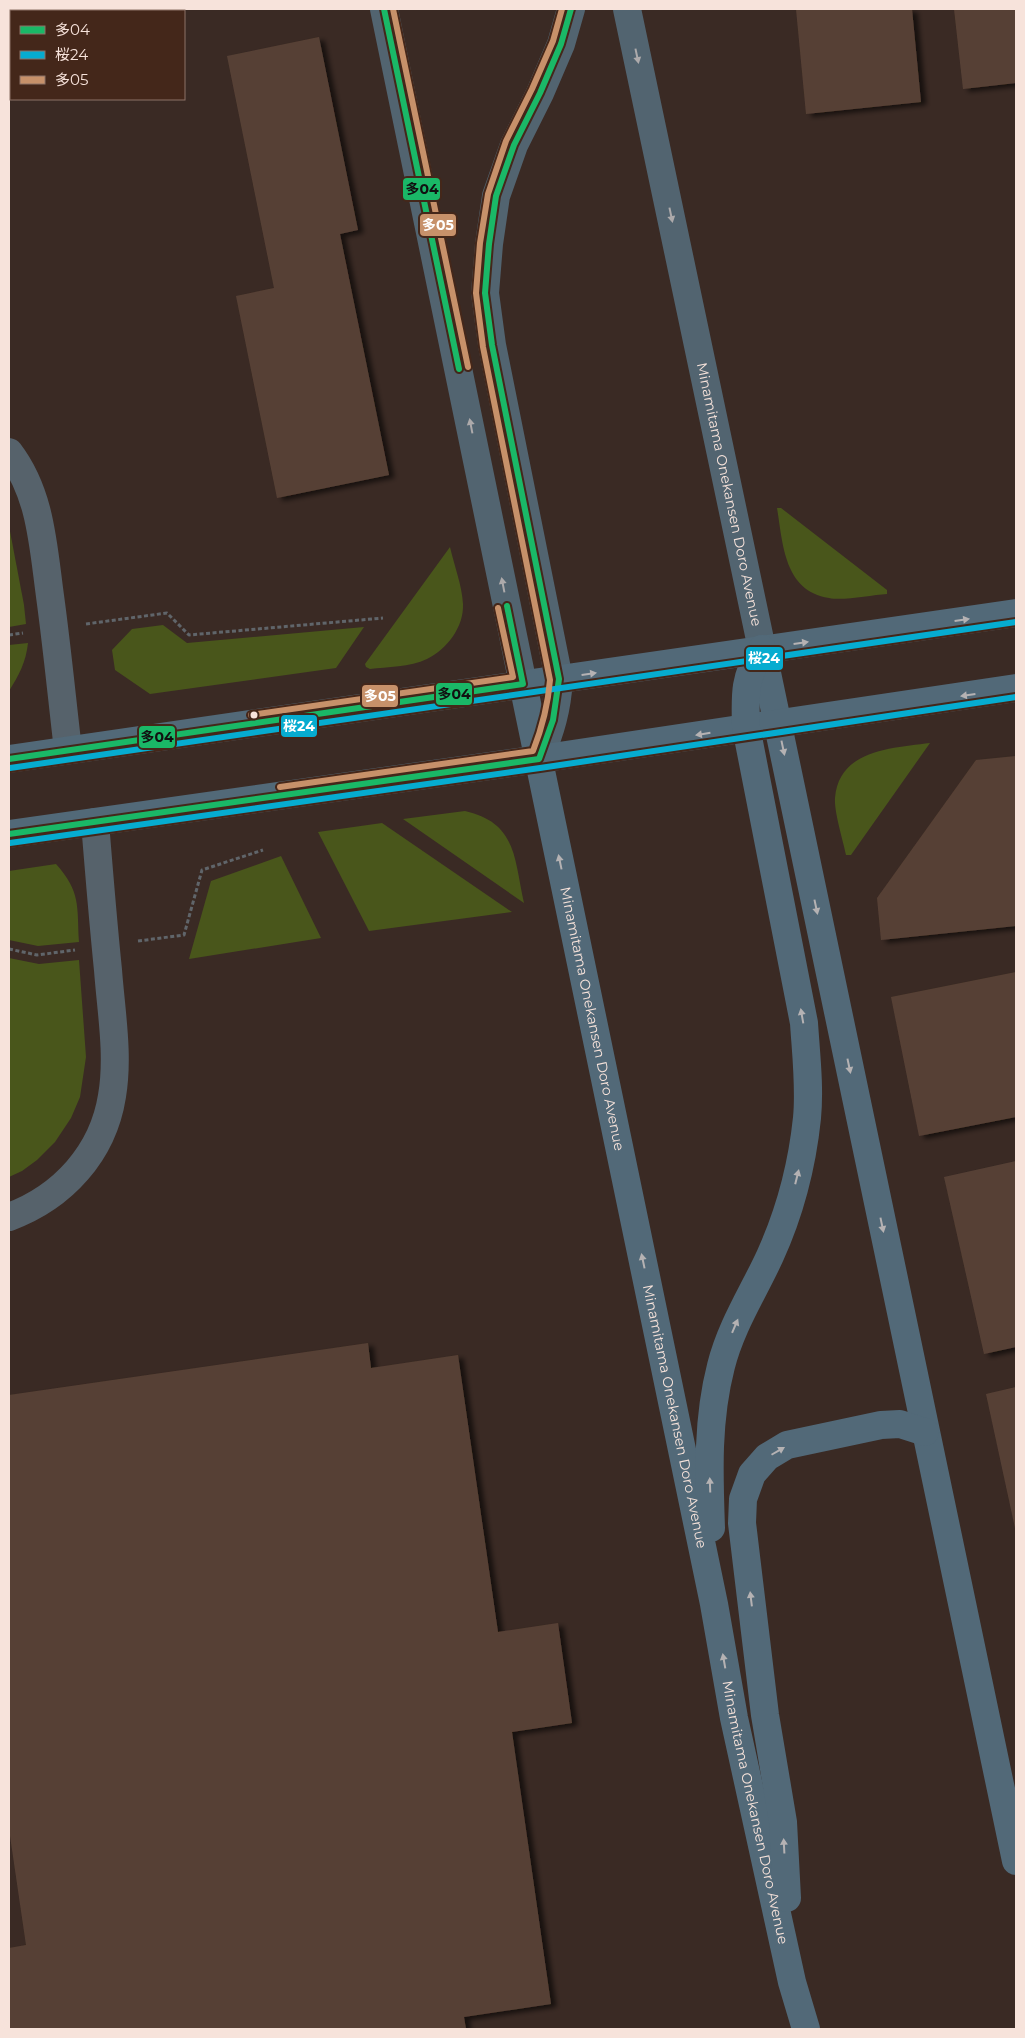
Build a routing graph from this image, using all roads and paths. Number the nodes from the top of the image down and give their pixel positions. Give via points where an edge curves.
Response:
1 (384, 9) edge
2 (571, 9) edge
3 (627, 9) edge
4 (9, 452) edge
5 (1016, 613) edge
6 (144, 616) dead end
7 (383, 618) dead end
8 (762, 649) junction
9 (559, 679) junction
10 (523, 684) junction
11 (1016, 688) edge
12 (777, 722) junction
13 (746, 727) junction
14 (68, 750) junction
15 (9, 759) edge
16 (539, 759) junction
17 (95, 822) junction
18 (9, 834) edge
19 (262, 850) dead end
20 (184, 935) dead end
21 (9, 949) edge
22 (38, 955) dead end
23 (9, 1217) edge
24 (925, 1432) junction
25 (714, 1604) junction
26 (1016, 1861) edge
27 (792, 1982) junction
28 (806, 2029) edge

10 -> 1 main road, Minamitama Onekansen Doro Avenue
2 - 9 main road via 561,44 514,145 496,196 485,293 492,345
3 -> 8 main road, Minamitama Onekansen Doro Avenue
4 - 14 street via 21,468 38,512
8 -> 5 main road
6 - 7 path via 167,613 189,635
9 -> 8 main road
8 - 12 main road, Minamitama Onekansen Doro Avenue
8 - 13 main road via 751,666 745,694
9 - 10 main road
9 - 16 main road via 558,706
10 - 14 main road
10 - 16 main road, Minamitama Onekansen Doro Avenue
11 -> 12 main road
12 - 13 main road
12 -> 24 main road, Minamitama Onekansen Doro Avenue
13 -> 16 main road
25 -> 13 main road via 709,1444 712,1404 734,1328 770,1257 789,1210 800,1166 807,1116 804,1023
14 - 15 main road
16 - 17 main road
25 -> 16 main road, Minamitama Onekansen Doro Avenue
17 - 18 main road
17 - 23 street via 115,1056 112,1096 102,1133 82,1165 56,1193
19 - 20 path via 202,870
21 - 22 path
24 - 26 main road, Minamitama Onekansen Doro Avenue
27 -> 24 main road via 783,1822 764,1715 742,1523 743,1499 752,1474 767,1457 787,1445 881,1425 900,1424
27 -> 25 main road, Minamitama Onekansen Doro Avenue via 734,1718
27 - 28 main road, Minamitama Onekansen Doro Avenue

